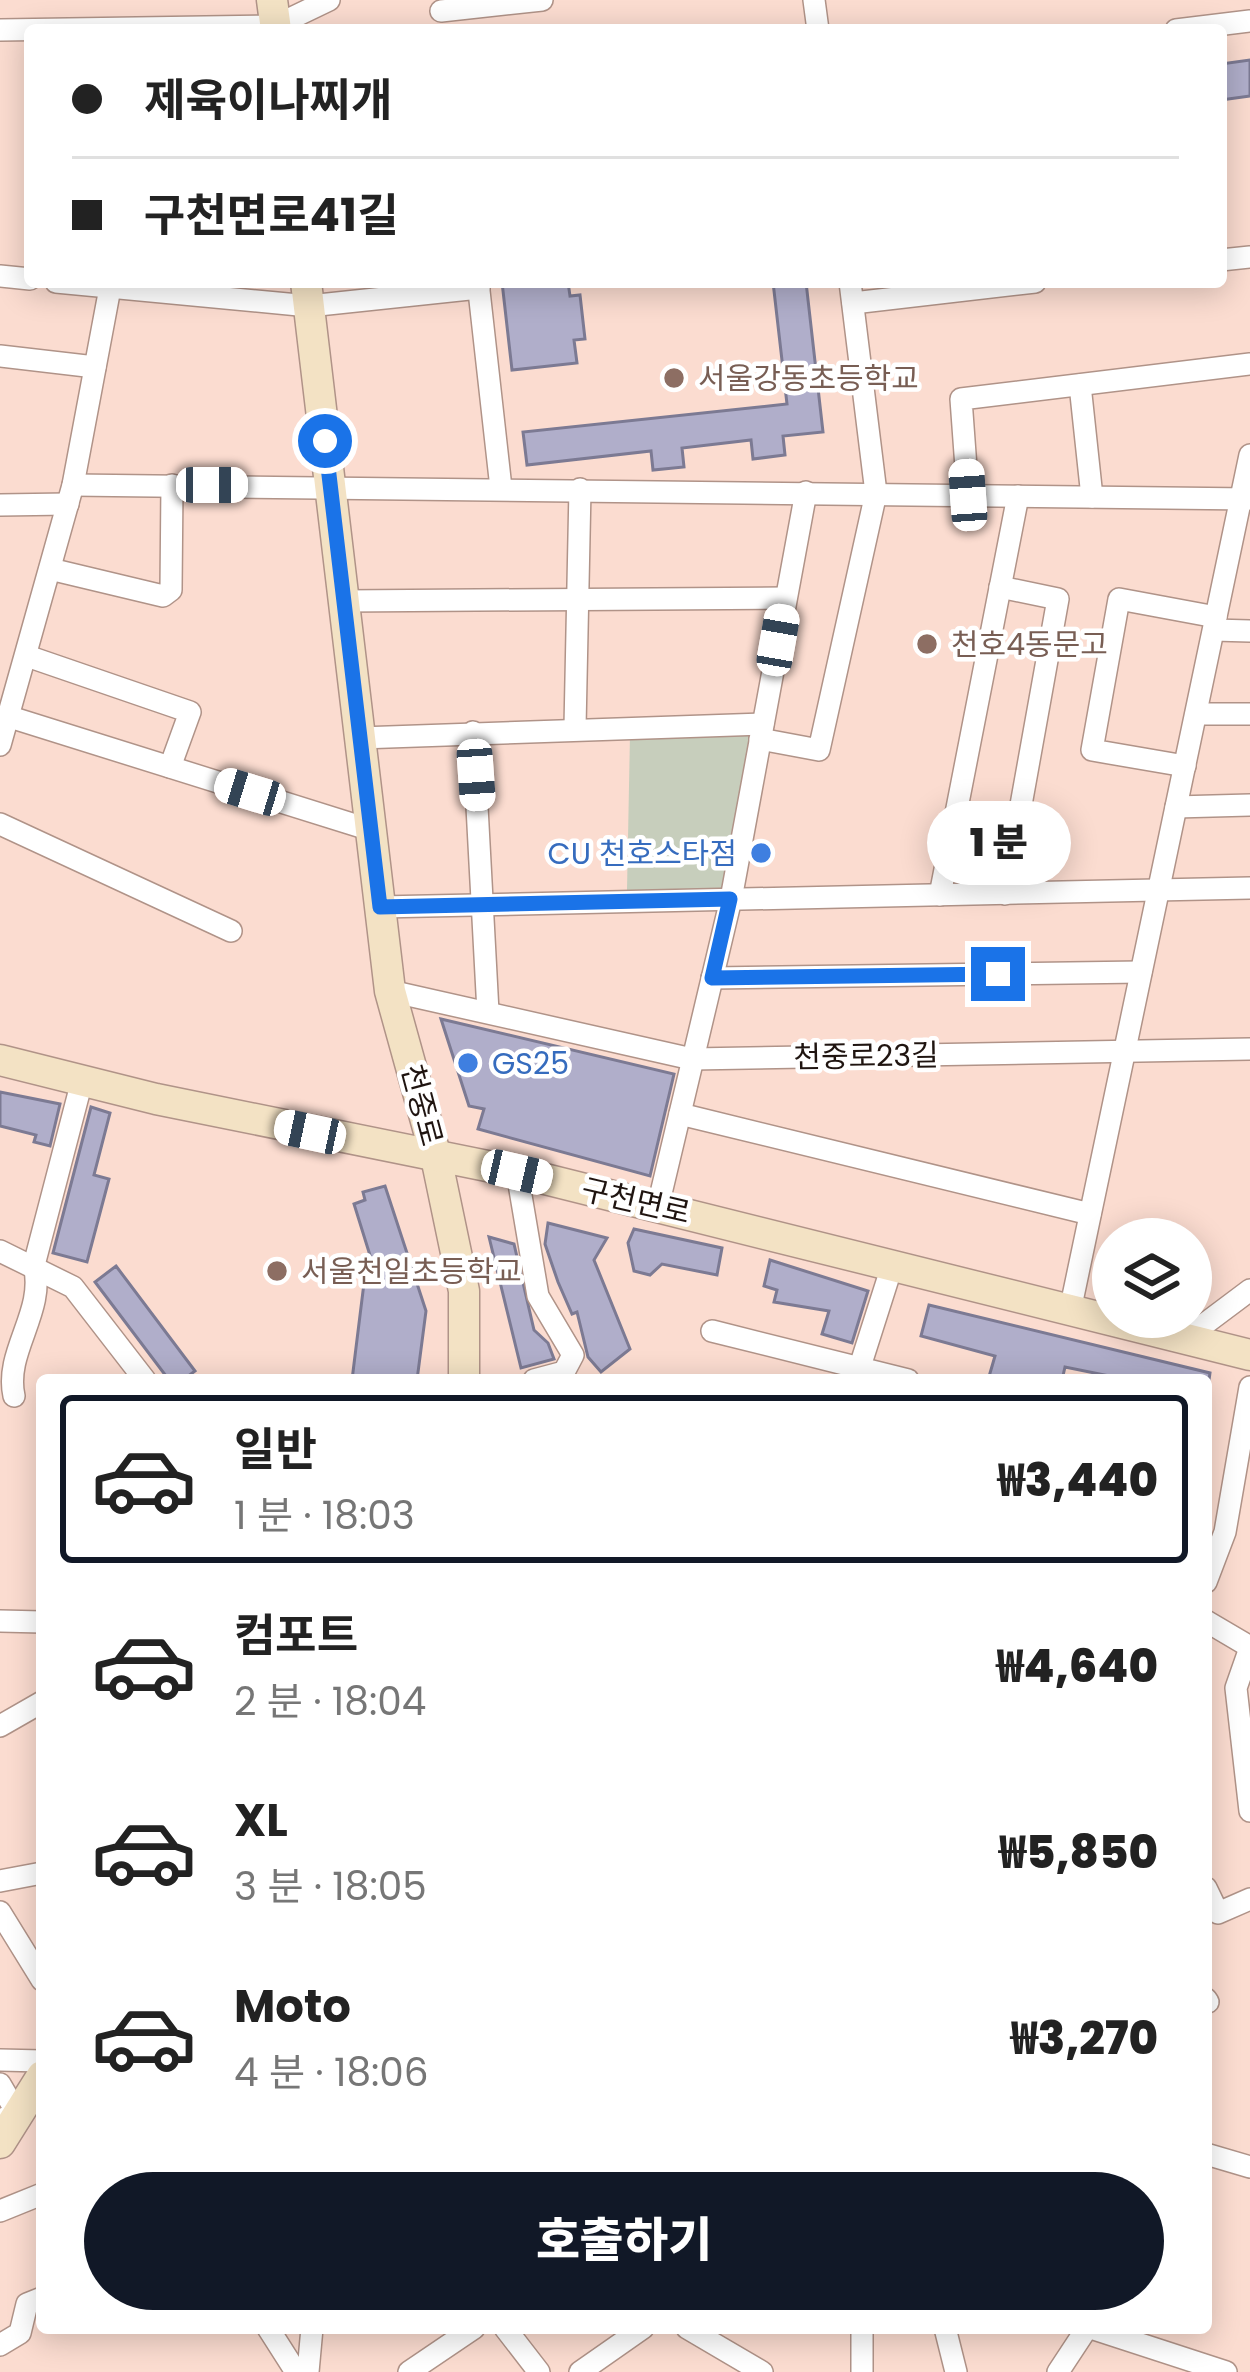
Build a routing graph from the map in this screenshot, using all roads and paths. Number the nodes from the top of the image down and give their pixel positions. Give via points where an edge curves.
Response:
1 (329, 0) edge
2 (542, 0) edge
3 (442, 14) edge
4 (274, 19) edge
5 (149, 24) edge
6 (110, 288) joint
7 (421, 288) edge
8 (478, 288) edge
9 (935, 288) edge
10 (851, 293) edge
11 (307, 294) edge
12 (0, 356) edge
13 (1250, 364) edge
14 (95, 367) junction
15 (1080, 385) junction
16 (1250, 455) edge
17 (172, 485) junction
18 (330, 486) junction
19 (501, 488) junction
20 (580, 489) junction
21 (806, 492) junction
22 (70, 494) junction
23 (876, 494) junction
24 (968, 495) junction
25 (1018, 496) junction
26 (1092, 497) junction
27 (1246, 499) edge
28 (0, 505) edge
29 (50, 569) junction
30 (1000, 587) junction
31 (786, 598) junction
32 (577, 599) junction
33 (344, 601) junction
34 (1215, 623) junction
35 (1250, 631) edge
36 (27, 656) junction
37 (1196, 714) junction
38 (1250, 714) edge
39 (10, 718) junction
40 (574, 727) junction
41 (472, 732) junction
42 (762, 732) junction
43 (360, 738) junction
44 (0, 745) edge
45 (1185, 766) junction
46 (170, 767) junction
47 (1250, 805) edge
48 (1176, 807) junction
49 (0, 824) edge
50 (371, 830) junction
51 (1250, 888) edge
52 (1159, 891) junction
53 (1005, 894) junction
54 (940, 896) junction
55 (730, 899) junction
56 (484, 904) junction
57 (380, 907) junction
58 (231, 931) dead end
59 (1141, 973) junction
60 (712, 978) junction
61 (390, 991) junction
62 (488, 1012) junction
63 (1250, 1049) edge
64 (1125, 1052) junction
65 (0, 1060) edge
66 (692, 1060) junction
67 (82, 1081) junction
68 (680, 1114) junction
69 (436, 1157) junction
70 (517, 1172) junction
71 (658, 1206) junction
72 (1090, 1214) junction
73 (0, 1251) edge
74 (893, 1263) junction
75 (34, 1265) junction
76 (1250, 1290) edge
77 (1071, 1306) junction
78 (1092, 1312) edge
79 (1212, 1318) edge
80 (712, 1331) dead end
81 (1186, 1338) edge
82 (1250, 1355) edge
83 (140, 1374) edge
84 (464, 1374) edge
85 (556, 1374) edge
86 (858, 1374) edge
87 (1250, 1387) edge
88 (14, 1396) dead end
89 (1212, 1566) edge
90 (0, 1621) edge
91 (36, 1622) edge
92 (1212, 1625) edge
93 (1250, 1647) edge
94 (36, 1705) edge
95 (0, 1726) edge
96 (1246, 1746) edge
97 (1250, 1811) edge
98 (36, 1874) edge
99 (0, 1881) edge
100 (1250, 1899) edge
101 (1212, 1900) edge
102 (0, 1912) edge
103 (36, 1970) edge
104 (0, 2060) edge
105 (36, 2061) edge
106 (36, 2083) edge
107 (0, 2084) edge
108 (9, 2117) edge
109 (0, 2143) edge
110 (1212, 2156) edge
111 (1250, 2167) edge
112 (36, 2196) edge
113 (0, 2210) edge
114 (36, 2300) edge
115 (272, 2334) edge
116 (311, 2334) edge
117 (465, 2334) edge
118 (510, 2334) edge
119 (623, 2334) edge
120 (697, 2334) edge
121 (862, 2334) edge
122 (946, 2334) edge
123 (1085, 2334) edge
124 (1108, 2334) edge
125 (0, 2345) edge
126 (296, 2372) edge
127 (308, 2372) edge
128 (409, 2372) edge
129 (539, 2372) edge
130 (580, 2372) edge
131 (763, 2372) edge
132 (862, 2372) edge
133 (956, 2372) edge
134 (1058, 2372) edge
135 (1226, 2372) edge

1 - 4 street
2 - 3 street
4 - 5 street
6 - 11 street
6 - 14 street
7 - 11 street
8 - 19 street
9 - 10 street
10 - 23 street
11 - 18 main road, 천중로
12 - 14 street
13 - 15 street
14 - 22 street
15 - 24 street via 961,399
15 - 26 street
16 - 27 street
17 - 18 street
17 - 22 street
17 - 29 street via 171,590 163,596
18 - 19 street
18 - 33 main road, 천중로
19 - 20 street
20 - 21 street
20 - 32 street
21 - 23 street
21 - 31 street
22 - 28 street
22 - 29 street
23 - 24 street
23 - 42 street via 819,750
24 - 25 street
25 - 26 street
25 - 30 street
26 - 27 street
27 - 34 street
29 - 36 street
30 - 53 street via 1058,599
30 - 54 street
31 - 32 street
31 - 42 street
32 - 33 street
32 - 40 street
33 - 43 main road, 천중로
34 - 35 street
34 - 37 street
34 - 45 street via 1119,599 1092,750
36 - 39 street
36 - 46 street via 190,712
37 - 38 street
37 - 45 street
39 - 44 street
39 - 46 street
40 - 41 street
40 - 42 street
41 - 43 street
41 - 56 street
42 - 55 street
43 - 50 main road, 천중로
45 - 48 street
46 - 50 street
47 - 48 street
48 - 52 street
49 - 58 street
50 - 57 main road, 천중로
51 - 52 street
52 - 53 street
52 - 59 street
53 - 54 street
54 - 55 street
55 - 56 street
55 - 60 street
56 - 57 street
56 - 62 street
57 - 61 main road, 천중로
59 - 60 street
59 - 64 street
60 - 66 street
61 - 62 street, 천중로23길
61 - 69 main road, 천중로
62 - 66 street, 천중로23길
63 - 64 street, 천중로23길
64 - 66 street, 천중로23길
64 - 72 street
65 - 67 main road, 구천면로
66 - 68 street
67 - 69 main road, 구천면로
67 - 75 street
68 - 71 street
68 - 72 street
69 - 70 main road, 구천면로
69 - 84 main road, 천중로 via 464,1291
70 - 71 main road, 구천면로
70 - 85 street via 538,1296 573,1355
71 - 74 main road, 구천면로
72 - 77 street
73 - 75 street
74 - 77 main road, 구천면로
74 - 86 street
75 - 83 street via 73,1287
75 - 88 street via 41,1290 10,1376
76 - 79 street
77 - 78 main road, 구천면로
80 - 86 street
81 - 82 main road, 구천면로
87 - 89 street
90 - 91 street
92 - 93 street
93 - 96 street via 1237,1688
94 - 95 street
96 - 97 street
98 - 99 street
100 - 101 street via 1218,1913
102 - 103 street
104 - 105 street
106 - 108 main road
107 - 108 street
108 - 109 main road
110 - 111 street
112 - 113 street
114 - 125 street via 27,2304 20,2333
115 - 126 street
116 - 127 street
117 - 128 street
118 - 129 street
119 - 130 street
120 - 131 street
121 - 132 street
122 - 133 street
123 - 134 street
124 - 135 street

